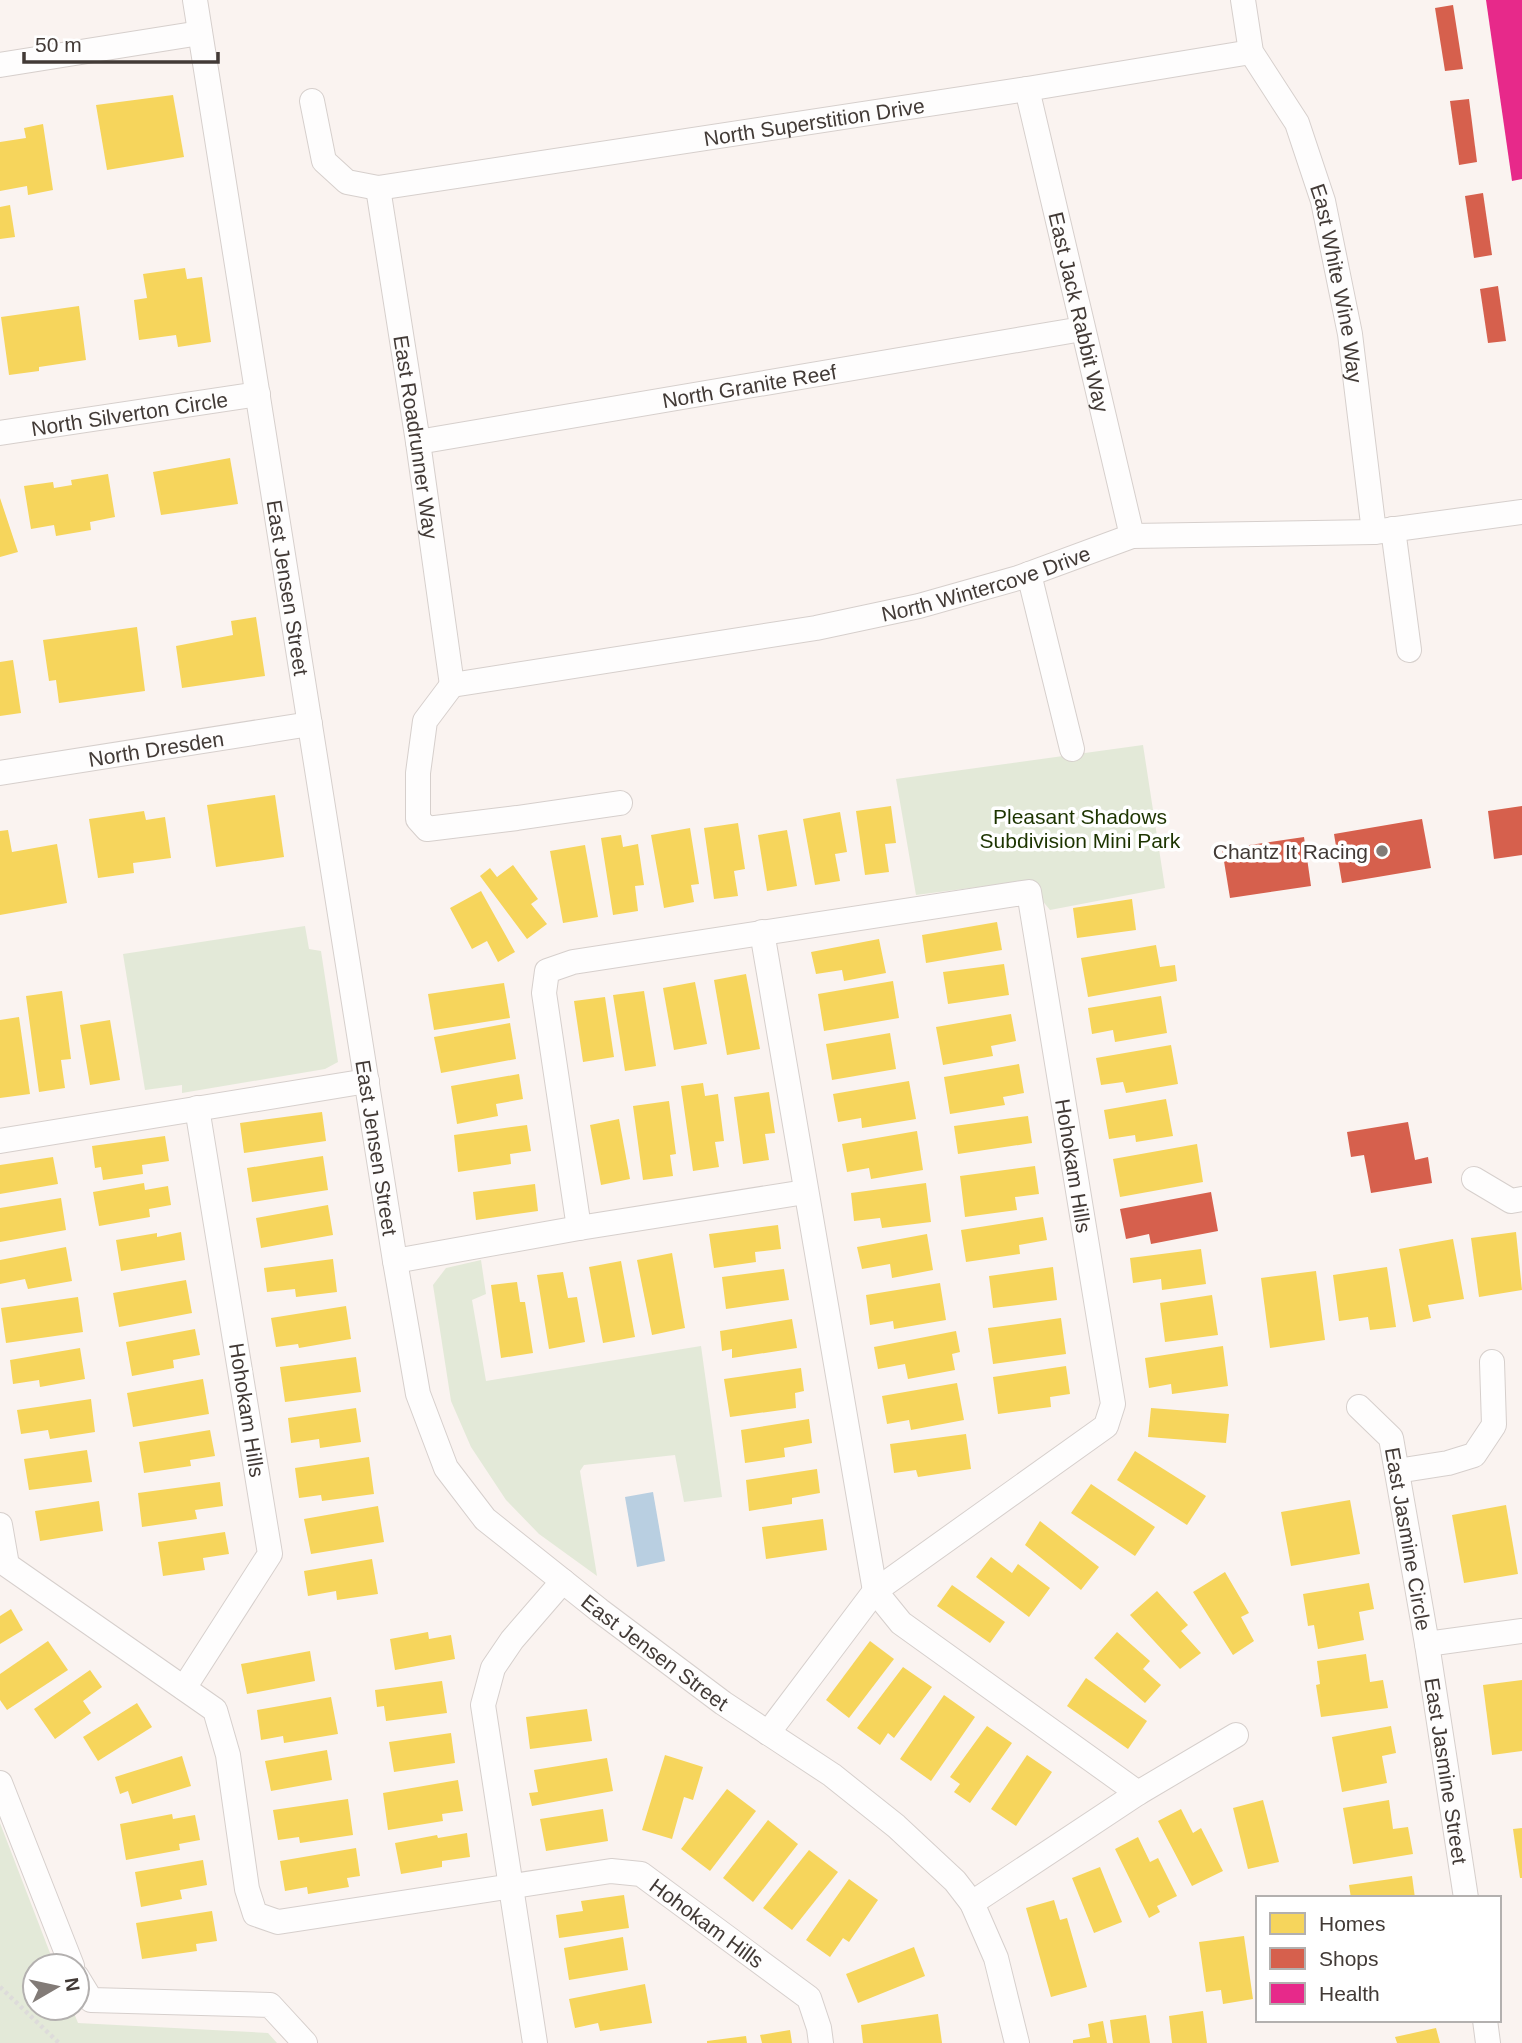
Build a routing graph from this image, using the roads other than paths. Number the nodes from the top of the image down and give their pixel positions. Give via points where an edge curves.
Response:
1 (195, 0) edge
2 (1242, 0) edge
3 (200, 33) junction
4 (1251, 52) junction
5 (0, 65) edge
6 (1027, 89) junction
7 (312, 101) dead end
8 (378, 188) junction
9 (1082, 329) junction
10 (258, 394) junction
11 (0, 433) edge
12 (418, 442) junction
13 (1522, 512) edge
14 (1383, 531) junction
15 (1132, 537) junction
16 (1029, 574) junction
17 (1409, 650) dead end
18 (452, 685) junction
19 (310, 724) junction
20 (1072, 749) dead end
21 (0, 773) edge
22 (620, 803) dead end
23 (762, 932) junction
24 (367, 1081) junction
25 (197, 1108) junction
26 (0, 1141) edge
27 (1475, 1179) dead end
28 (805, 1192) junction
29 (1522, 1199) edge
30 (579, 1228) junction
31 (395, 1261) junction
32 (1492, 1362) dead end
33 (1359, 1406) dead end
34 (1397, 1471) junction
35 (0, 1525) edge
36 (563, 1581) junction
37 (875, 1591) junction
38 (1522, 1631) edge
39 (1427, 1644) junction
40 (184, 1688) junction
41 (768, 1733) junction
42 (1236, 1735) dead end
43 (0, 1783) edge
44 (1138, 1793) junction
45 (510, 1886) junction
46 (1466, 1896) edge
47 (972, 1903) junction
48 (66, 1952) edge
49 (91, 2000) edge
50 (1485, 2022) edge
51 (305, 2043) edge
52 (535, 2043) edge
53 (821, 2043) edge
54 (1017, 2043) edge
55 (1488, 2043) edge

1 - 3 street, East Jensen Street
2 - 4 street
3 - 5 street
3 - 10 street, East Jensen Street
4 - 6 street, North Superstition Drive
4 - 14 street, East White Wine Way via 1297,122 1323,201
6 - 8 street, North Superstition Drive
6 - 9 street, East Jack Rabbit Way
7 - 8 street via 324,161 347,183
8 - 12 street, East Roadrunner Way
9 - 12 street, North Granite Reef
9 - 15 street, East Jack Rabbit Way
10 - 11 street, North Silverton Circle
10 - 19 street, East Jensen Street
12 - 18 street, East Roadrunner Way
13 - 14 street, North Wintercove Drive
14 - 15 street, North Wintercove Drive
14 - 17 street, East White Wine Way
15 - 16 street, North Wintercove Drive
16 - 18 street, North Wintercove Drive via 919,606 816,628
16 - 20 street
18 - 22 street via 425,721 418,819 427,828
19 - 21 street, North Dresden
19 - 24 street, East Jensen Street
23 - 28 street
23 - 30 street, Hohokam Hills via 573,962 547,971 544,993
23 - 37 street, Hohokam Hills via 1029,892 1112,1404 1106,1426
24 - 25 street
24 - 31 street, East Jensen Street
25 - 26 street
25 - 40 street, Hohokam Hills via 270,1555
27 - 29 street via 1511,1201
28 - 30 street
28 - 37 street
30 - 31 street
31 - 36 street, East Jensen Street via 418,1394 446,1468 485,1519
32 - 34 street via 1494,1424 1474,1455
33 - 34 street, East Jasmine Circle via 1391,1438
34 - 39 street, East Jasmine Circle
35 - 40 street, Hohokam Hills via 7,1565
36 - 41 street, East Jensen Street
36 - 45 street via 493,1668 483,1705
37 - 41 street, Hohokam Hills
37 - 44 street via 901,1623
38 - 39 street
39 - 46 street, East Jasmine Street
40 - 45 street, Hohokam Hills via 215,1710 228,1755 247,1889 255,1914 278,1922
41 - 47 street, East Jensen Street via 832,1775 896,1826 956,1881
42 - 44 street
43 - 48 street
44 - 47 street
45 - 52 street
45 - 53 street, Hohokam Hills via 611,1871 641,1874 808,1998
47 - 54 street, East Jensen Street via 996,1958
49 - 51 street via 270,2006
50 - 55 street

